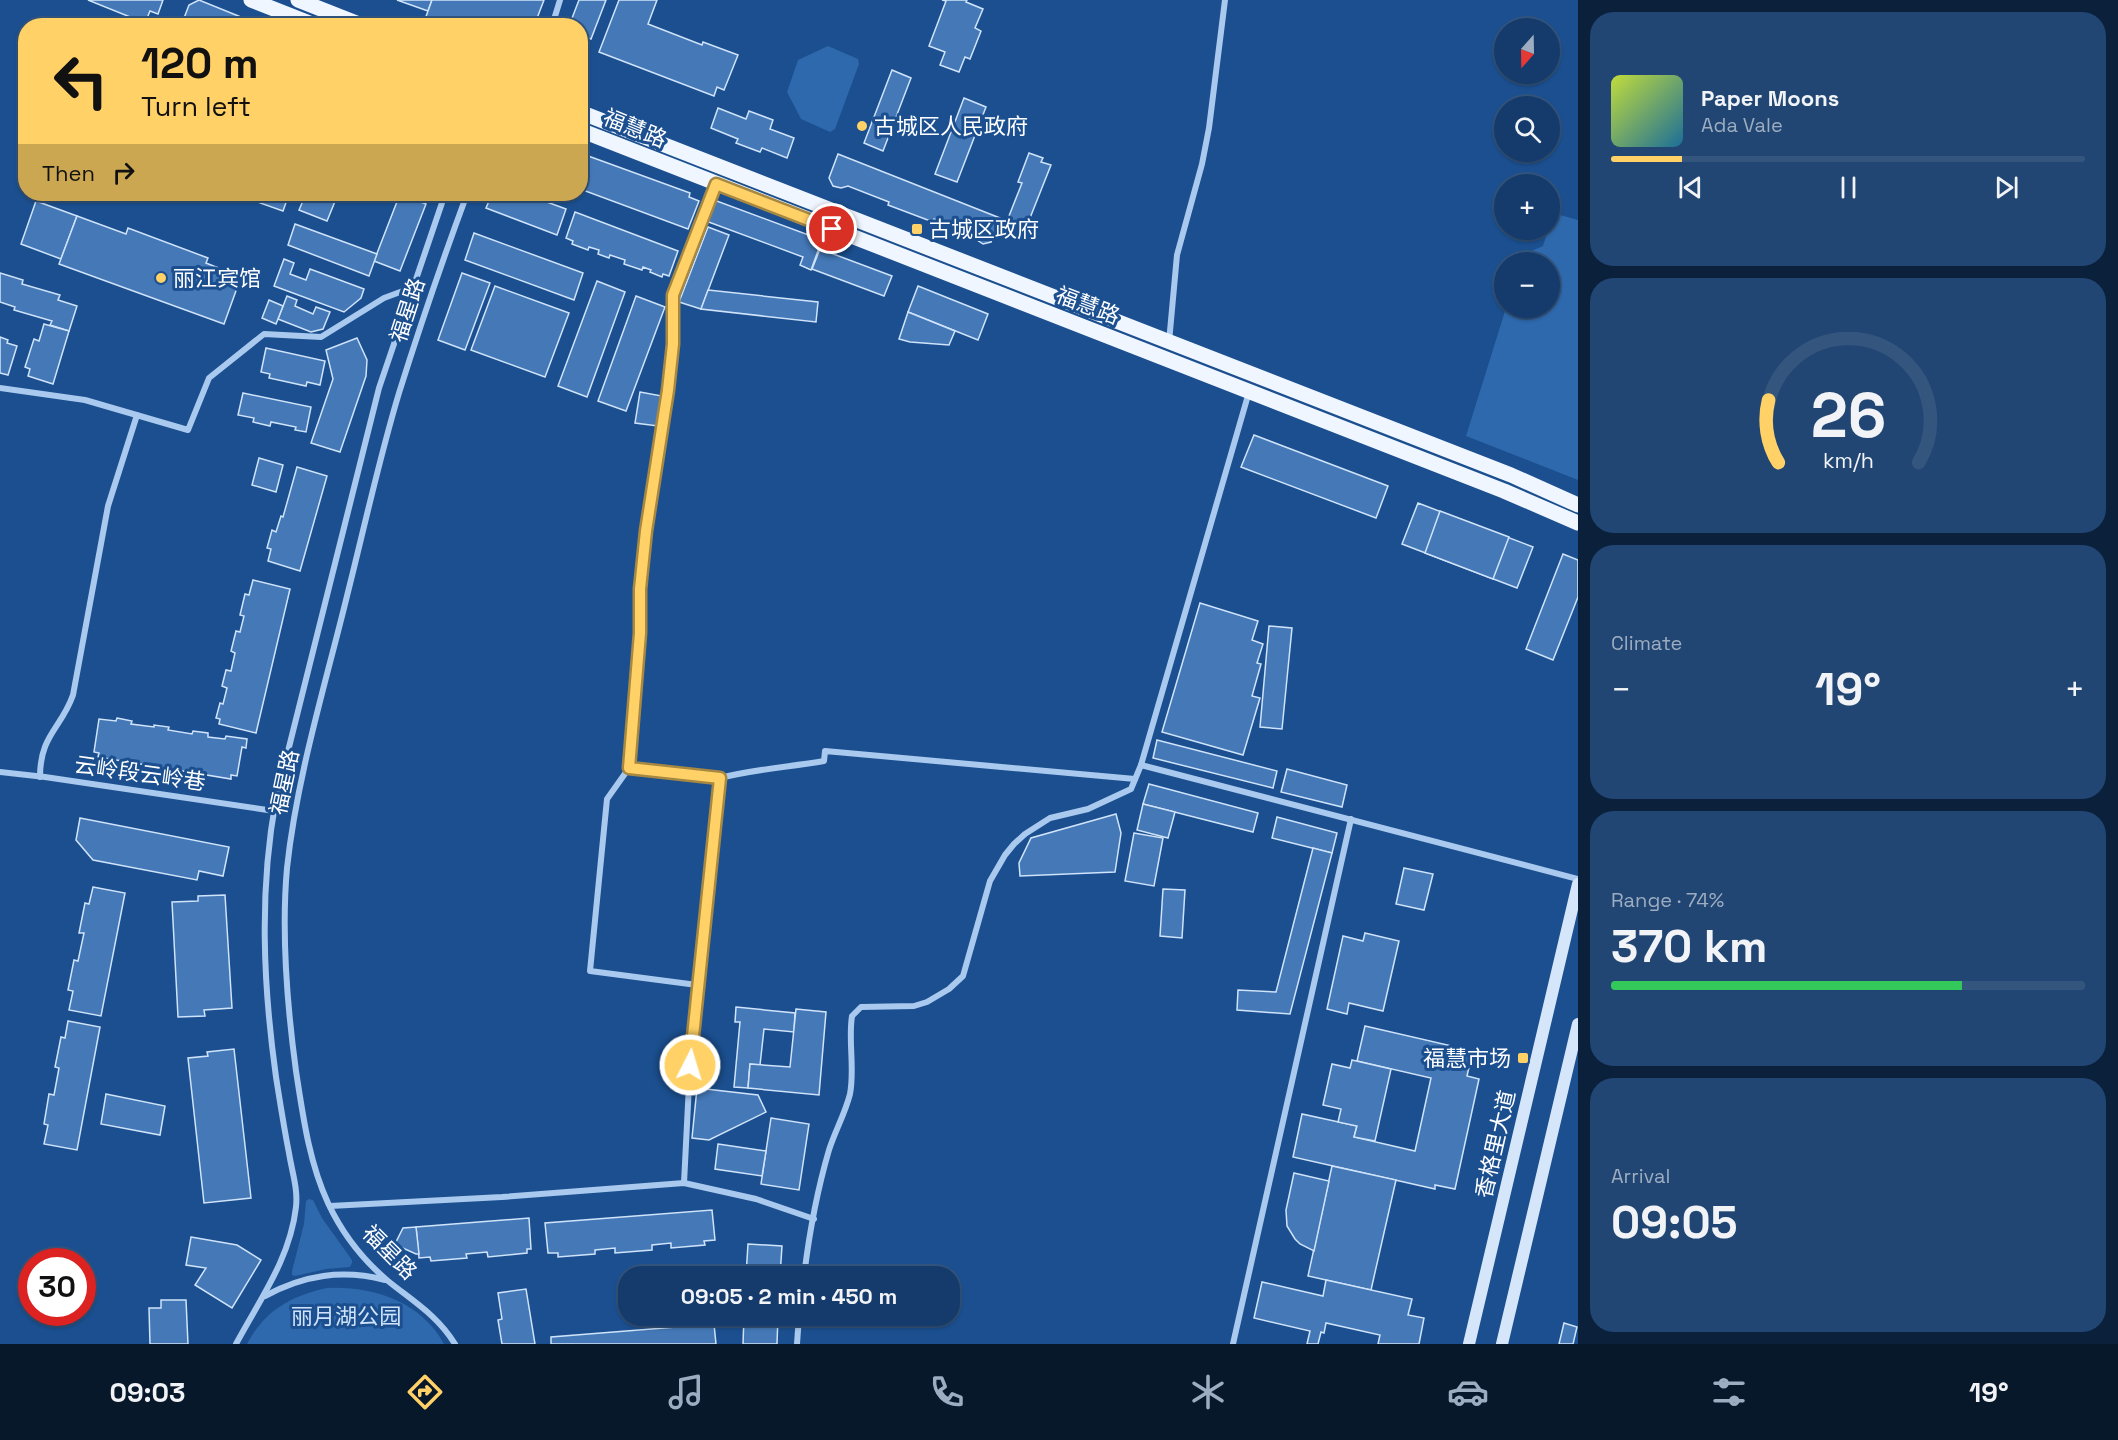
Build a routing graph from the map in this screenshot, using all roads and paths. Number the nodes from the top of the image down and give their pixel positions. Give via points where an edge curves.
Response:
1 (251, 0) edge
2 (298, 0) edge
3 (560, 0) edge
4 (1225, 0) edge
5 (296, 18) edge
6 (344, 18) edge
7 (554, 18) edge
8 (588, 115) edge
9 (588, 133) edge
10 (716, 184) junction
11 (442, 201) edge
12 (465, 201) edge
13 (411, 288) junction
14 (1169, 343) junction
15 (0, 388) edge
16 (1249, 392) junction
17 (136, 415) junction
18 (1578, 505) edge
19 (1578, 523) edge
20 (1141, 765) junction
21 (629, 768) junction
22 (0, 772) edge
23 (40, 777) junction
24 (720, 778) junction
25 (1135, 779) junction
26 (274, 811) junction
27 (1351, 819) junction
28 (1578, 879) edge
29 (1578, 884) edge
30 (697, 985) junction
31 (1578, 1024) edge
32 (684, 1183) junction
33 (330, 1206) junction
34 (814, 1219) junction
35 (806, 1266) edge
36 (388, 1281) junction
37 (264, 1296) junction
38 (798, 1326) edge
39 (236, 1344) edge
40 (455, 1344) edge
41 (797, 1344) edge
42 (1233, 1344) edge
43 (1469, 1344) edge
44 (1502, 1344) edge

1 - 5 main road
2 - 6 main road
3 - 7 street
4 - 14 street via 1209,128 1177,255
8 - 14 main road, 福慧路
9 - 10 main road, 福慧路
10 - 16 main road, 福慧路
10 - 21 street via 673,295 673,344 640,589
11 - 13 street, 福星路
12 - 33 street, 福星路 via 399,394 303,773 292,833 285,904 294,1052 310,1153
13 - 17 street via 384,298 321,338 264,334 209,378 188,430
13 - 26 street, 福星路 via 373,410
14 - 18 main road, 福慧路 via 1511,475
15 - 17 street via 85,400
16 - 19 main road, 福慧路
16 - 20 street
17 - 23 street via 108,506 73,695 45,743
20 - 25 street
20 - 27 street
21 - 24 street
21 - 30 street via 607,800 590,971
22 - 23 street, 云岭段云岭巷
23 - 26 street, 云岭段云岭巷
24 - 25 street via 824,760 825,751
24 - 30 street
25 - 34 street via 1131,789 1088,809 1050,818 1014,844 990,881 963,976 949,989 914,1006 861,1007 852,1016 850,1092 829,1150
26 - 37 street, 福星路 via 264,904 268,1005 280,1106 297,1190 287,1247
27 - 28 street
27 - 42 street
29 - 43 main road, 香格里大道
30 - 32 street
31 - 44 main road
32 - 33 street
32 - 34 street via 756,1198
33 - 36 street, 福星路 via 360,1252
34 - 35 street
36 - 37 street via 355,1274 319,1276
36 - 40 street, 福星路 via 438,1320
37 - 39 street, 福星路
38 - 41 street

